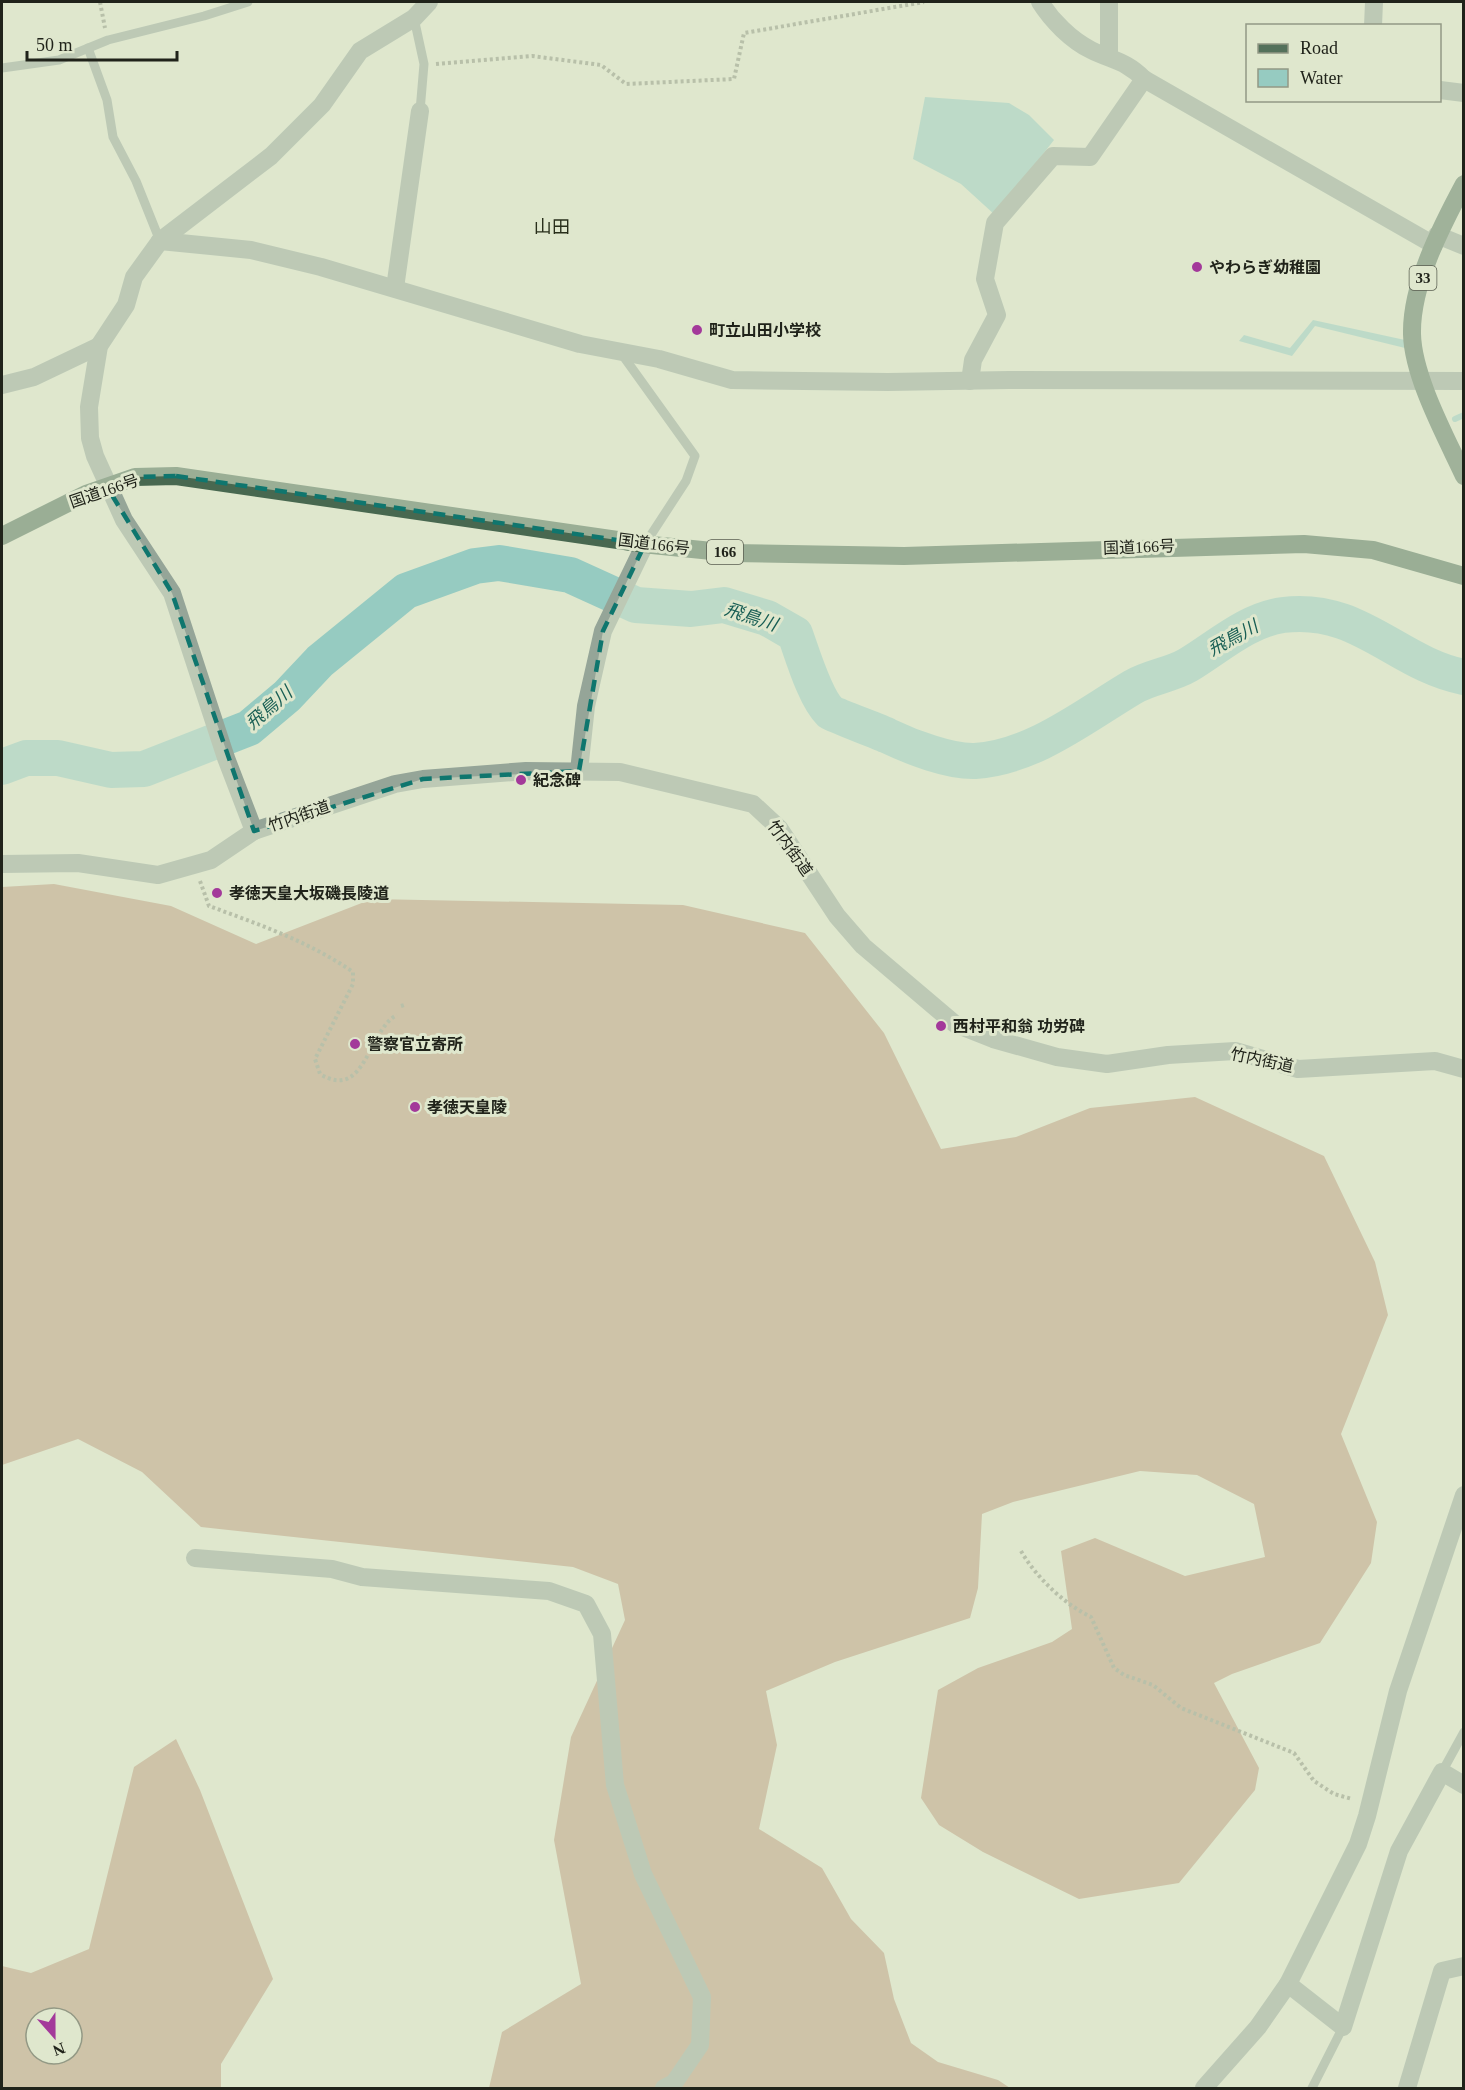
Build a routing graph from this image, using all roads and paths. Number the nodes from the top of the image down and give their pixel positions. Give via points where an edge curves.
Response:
1 (99, 2) edge
2 (248, 2) edge
3 (429, 2) edge
4 (924, 2) edge
5 (1040, 2) edge
6 (1110, 2) edge
7 (1374, 2) edge
8 (414, 18) junction
9 (1373, 24) edge
10 (108, 40) junction
11 (88, 48) junction
12 (1109, 56) junction
13 (424, 64) junction
14 (2, 68) edge
15 (1144, 79) junction
16 (1441, 90) edge
17 (1464, 93) edge
18 (420, 111) joint
19 (1464, 184) edge
20 (1436, 240) junction
21 (160, 241) junction
22 (1464, 246) edge
23 (395, 288) junction
24 (99, 346) junction
25 (621, 352) junction
26 (1422, 379) junction
27 (970, 381) junction
28 (1464, 381) edge
29 (2, 385) edge
30 (1464, 476) edge
31 (107, 487) junction
32 (2, 536) edge
33 (645, 544) junction
34 (1464, 576) edge
35 (579, 771) junction
36 (254, 831) junction
37 (2, 864) edge
38 (195, 866) junction
39 (397, 1015) dead end
40 (1464, 1069) edge
41 (1464, 1495) edge
42 (1021, 1551) dead end
43 (195, 1558) dead end
44 (1464, 1732) edge
45 (1442, 1772) junction
46 (1464, 1785) edge
47 (1370, 1805) junction
48 (1464, 1966) edge
49 (1288, 1984) junction
50 (1343, 2027) junction
51 (664, 2088) edge
52 (1204, 2088) edge
53 (1312, 2088) edge
54 (1407, 2088) edge

1 - 10 path
2 - 10 lane
3 - 8 street
4 - 13 path via 744,33 734,79 626,84 602,65 532,56
5 - 12 street via 1061,28 1091,50
6 - 12 street
7 - 9 street
8 - 13 lane
8 - 21 street via 360,51 322,105 271,156
10 - 11 lane
11 - 14 lane via 58,60
11 - 21 lane via 107,100 113,137
12 - 15 street via 1130,65
13 - 18 lane
15 - 20 street
15 - 27 street via 1090,157 1053,156 995,223 985,279 998,315 973,360
16 - 17 street
18 - 23 street
19 - 20 main road, 33
20 - 22 street
20 - 26 main road, 33 via 1413,310 1412,337
21 - 23 street via 251,250
21 - 24 street via 134,277 126,305
23 - 25 street via 580,344
24 - 29 street via 34,376
24 - 31 street via 89,407 90,438
25 - 27 street via 732,380
25 - 33 lane via 695,456 686,481
26 - 27 street
26 - 28 street
26 - 30 main road, 33
31 - 32 highway, 国道166号 / 166
31 - 33 highway, 国道166号 / 166 via 135,477 176,476
31 - 36 street via 172,593
33 - 34 highway, 国道166号 / 166 via 732,553 904,556 1304,544 1373,550
33 - 35 street via 603,631 586,706
35 - 36 street, 竹内街道 via 526,771 394,784
35 - 40 street, 竹内街道 via 620,772 753,804 779,828 837,916 863,946 955,1024 993,1039 1057,1057 1107,1064 1234,1051 1298,1069 1435,1061
36 - 38 street, 竹内街道 via 211,860
37 - 38 street, 竹内街道 via 78,862 158,875
38 - 39 path via 209,906 297,942 353,972 353,984 315,1059 320,1074 340,1081 351,1077 360,1069 388,1020
41 - 47 street via 1398,1691
42 - 47 path via 1073,1608 1091,1617 1113,1668 1153,1685 1181,1708 1294,1753 1314,1781 1334,1794
43 - 51 street via 332,1569 362,1577 549,1591 586,1604 602,1634 615,1785 643,1874 702,1997 700,2045 674,2083
44 - 45 lane
45 - 46 street
45 - 50 street via 1399,1851
47 - 49 street via 1343,1876
48 - 54 street via 1442,1971
49 - 50 street
49 - 52 street via 1258,2027
50 - 53 lane

